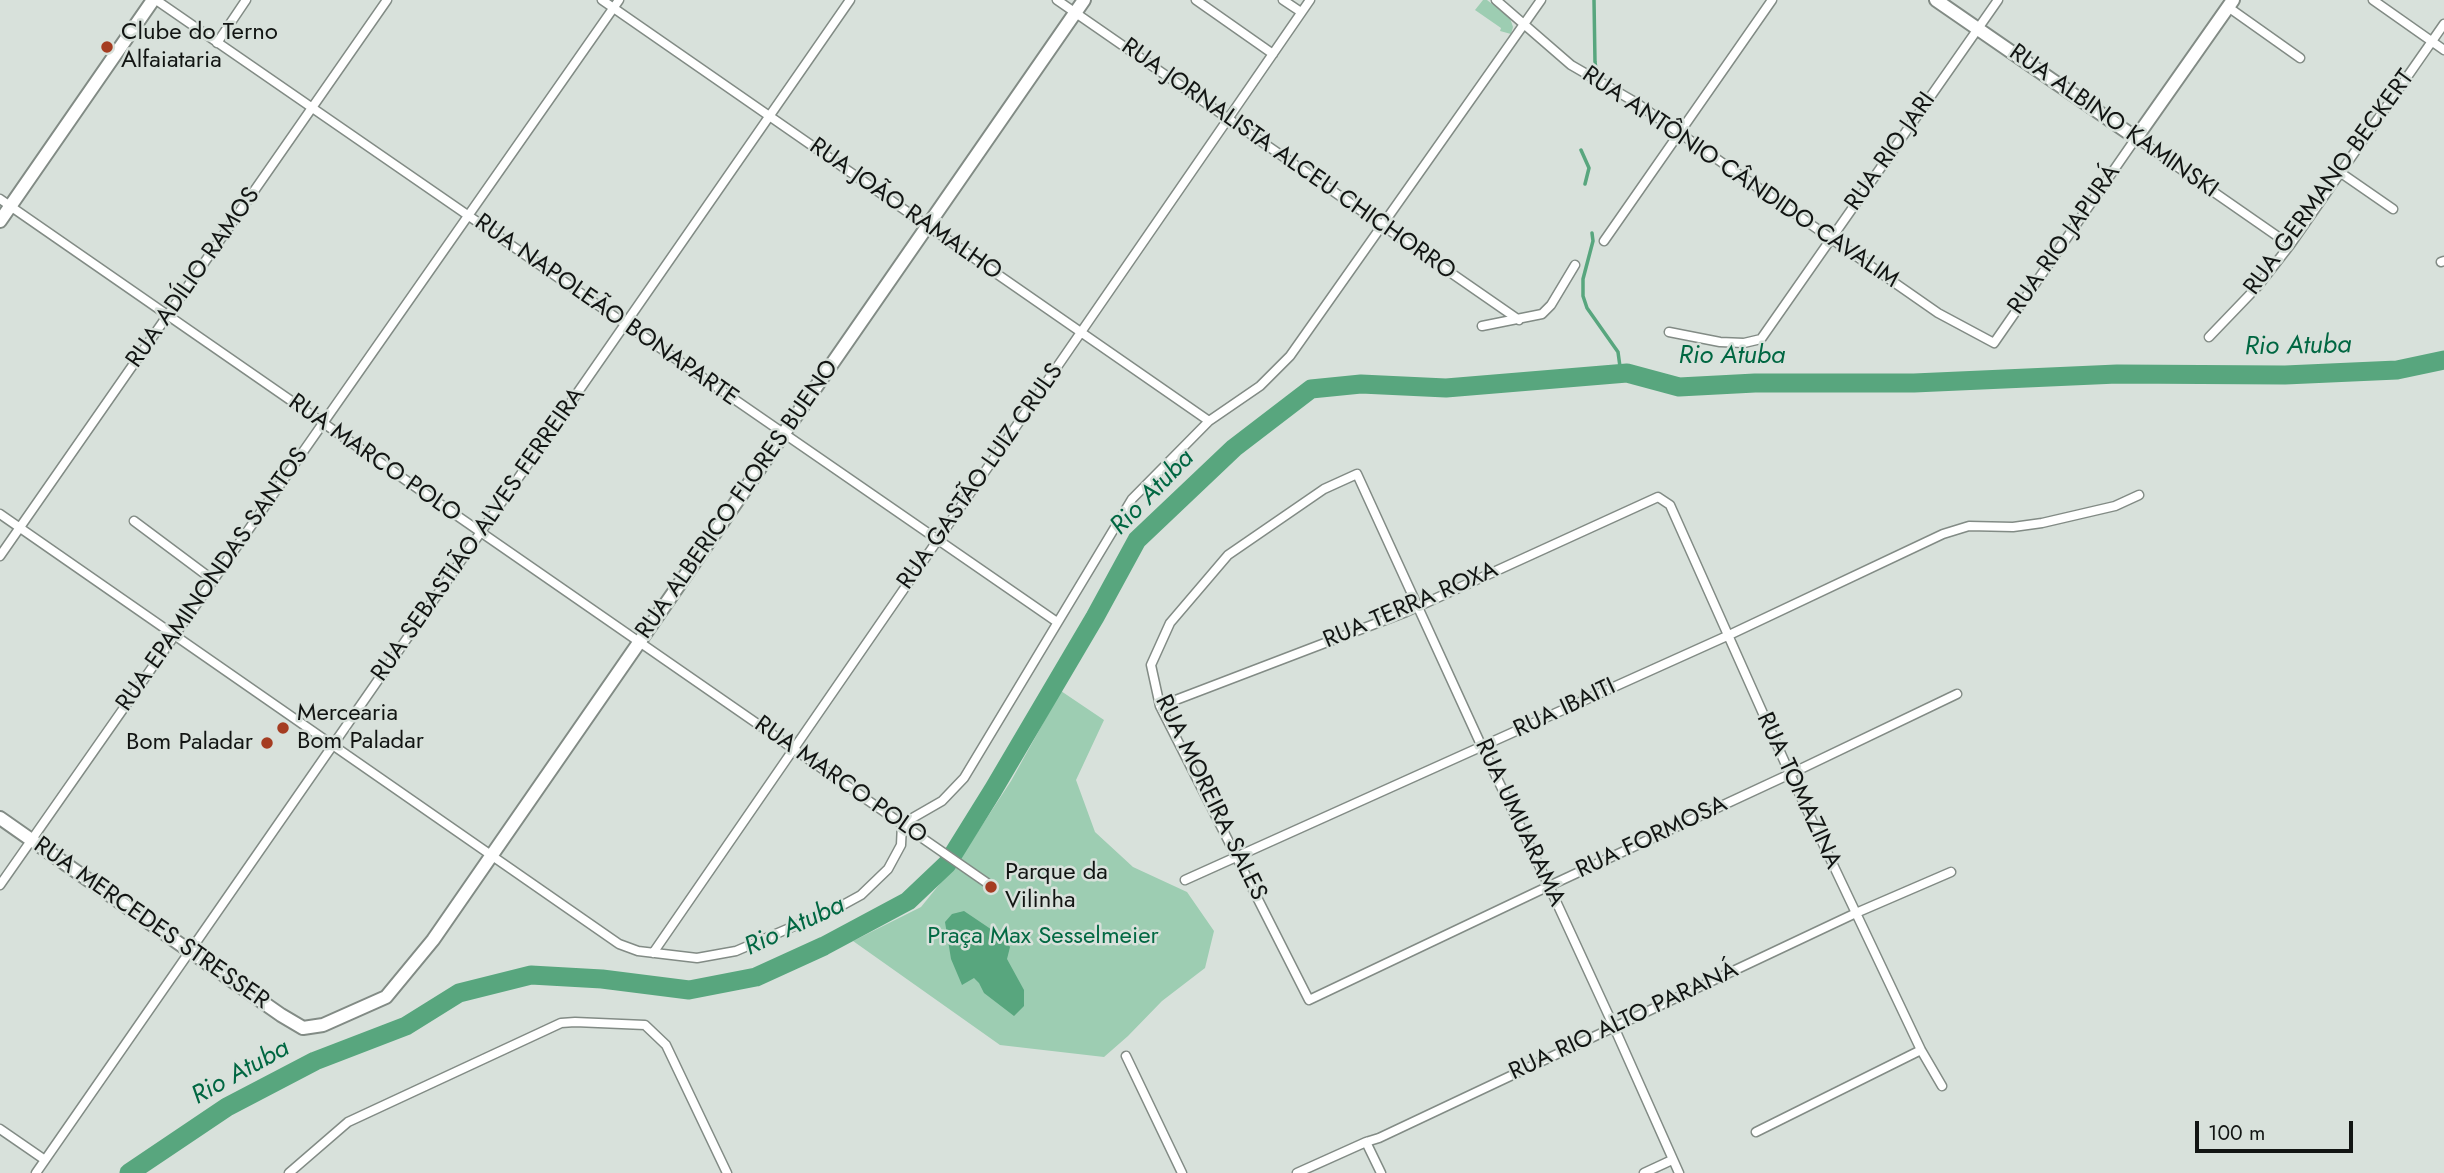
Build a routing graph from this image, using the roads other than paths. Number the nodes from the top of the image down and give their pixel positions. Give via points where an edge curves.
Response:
1 (154, 0) edge
2 (246, 0) edge
3 (387, 0) edge
4 (601, 0) edge
5 (850, 0) edge
6 (1057, 0) edge
7 (1084, 0) edge
8 (1196, 0) edge
9 (1283, 0) edge
10 (1310, 0) edge
11 (1496, 0) edge
12 (1541, 0) edge
13 (1772, 0) edge
14 (1936, 0) edge
15 (1998, 0) edge
16 (2373, 0) edge
17 (616, 4) edge
18 (2231, 4) edge
19 (1301, 12) junction
20 (1075, 13) junction
21 (1525, 23) junction
22 (2444, 24) edge
23 (1978, 29) junction
24 (2432, 41) junction
25 (217, 43) junction
26 (2444, 50) edge
27 (1273, 54) junction
28 (2300, 58) dead end
29 (312, 108) junction
30 (770, 116) junction
31 (1228, 118) junction
32 (1679, 133) junction
33 (2136, 138) junction
34 (2341, 173) junction
35 (5, 203) edge
36 (2393, 209) dead end
37 (468, 216) junction
38 (0, 221) edge
39 (1382, 225) junction
40 (928, 226) junction
41 (1831, 239) junction
42 (1604, 241) dead end
43 (2290, 245) junction
44 (1575, 265) dead end
45 (168, 315) junction
46 (1519, 320) junction
47 (625, 324) junction
48 (1482, 326) dead end
49 (1081, 332) junction
50 (1668, 332) dead end
51 (2209, 337) dead end
52 (1994, 343) joint
53 (1209, 421) junction
54 (323, 423) junction
55 (784, 433) junction
56 (1357, 474) joint
57 (2139, 495) dead end
58 (1658, 497) joint
59 (0, 514) edge
60 (134, 521) dead end
61 (20, 528) junction
62 (481, 532) junction
63 (938, 540) junction
64 (0, 556) edge
65 (213, 580) junction
66 (1419, 607) junction
67 (1057, 622) junction
68 (174, 636) junction
69 (1727, 636) junction
70 (639, 642) junction
71 (1957, 694) dead end
72 (1160, 706) junction
73 (333, 746) junction
74 (1482, 747) junction
75 (793, 749) junction
76 (1790, 774) junction
77 (0, 818) edge
78 (902, 824) junction
79 (31, 840) junction
80 (491, 856) junction
81 (1237, 858) junction
82 (1951, 872) dead end
83 (1185, 880) dead end
84 (0, 885) edge
85 (990, 885) dead end
86 (1549, 886) junction
87 (1856, 913) junction
88 (190, 951) junction
89 (653, 953) junction
90 (1309, 1000) joint
91 (1614, 1027) junction
92 (303, 1028) joint
93 (1921, 1050) junction
94 (1126, 1056) dead end
95 (1942, 1086) dead end
96 (0, 1129) edge
97 (1756, 1132) dead end
98 (1366, 1142) junction
99 (45, 1160) junction
100 (1672, 1160) junction
101 (36, 1173) edge
102 (289, 1173) edge
103 (727, 1173) edge
104 (1182, 1173) edge
105 (1297, 1173) edge
106 (1381, 1173) edge
107 (1644, 1173) edge
108 (1679, 1173) edge

1 - 25 street, RUA NAPOLEÃO BONAPARTE
1 - 35 street
2 - 25 street
3 - 29 street, RUA ADÍLIO RAMOS
4 - 17 street, RUA JOÃO RAMALHO
5 - 30 street, RUA SEBASTIÃO ALVES FERREIRA
6 - 20 street, RUA JORNALISTA ALCEU CHICHORRO
7 - 20 street, RUA ALBERICO FLORES BUENO
8 - 27 street
9 - 19 street
10 - 19 street, RUA GASTÃO LUIZ CRULS
11 - 21 street, RUA ANTÔNIO CÂNDIDO CAVALIM
12 - 21 street
13 - 32 street
14 - 23 street, RUA ALBINO KAMINSKI
15 - 23 street, RUA RIO JARI
16 - 24 street
17 - 30 street, RUA JOÃO RAMALHO
17 - 37 street, RUA EPAMINONDAS SANTOS
18 - 28 street
18 - 33 street, RUA RIO JAPURÁ
19 - 27 street, RUA GASTÃO LUIZ CRULS
20 - 31 street, RUA JORNALISTA ALCEU CHICHORRO
20 - 40 street, RUA ALBERICO FLORES BUENO
21 - 32 street, RUA ANTÔNIO CÂNDIDO CAVALIM via 1571,65
21 - 39 street
22 - 24 street, RUA GERMANO BECKERT
23 - 33 street, RUA ALBINO KAMINSKI
23 - 41 street, RUA RIO JARI
24 - 26 street
24 - 34 street, RUA GERMANO BECKERT
25 - 29 street, RUA NAPOLEÃO BONAPARTE
27 - 31 street, RUA GASTÃO LUIZ CRULS
29 - 37 street, RUA NAPOLEÃO BONAPARTE
29 - 45 street, RUA ADÍLIO RAMOS
30 - 40 street, RUA JOÃO RAMALHO
30 - 47 street, RUA SEBASTIÃO ALVES FERREIRA
31 - 39 street, RUA JORNALISTA ALCEU CHICHORRO
31 - 49 street, RUA GASTÃO LUIZ CRULS
32 - 41 street, RUA ANTÔNIO CÂNDIDO CAVALIM
32 - 42 street
33 - 43 street, RUA ALBINO KAMINSKI
33 - 52 street, RUA RIO JAPURÁ
34 - 36 street
34 - 43 street, RUA GERMANO BECKERT
35 - 38 street
35 - 45 street, RUA MARCO POLO
37 - 47 street, RUA NAPOLEÃO BONAPARTE
37 - 54 street, RUA EPAMINONDAS SANTOS
39 - 46 street, RUA JORNALISTA ALCEU CHICHORRO
39 - 53 street via 1282,366
40 - 49 street, RUA JOÃO RAMALHO
40 - 55 street, RUA ALBERICO FLORES BUENO
41 - 50 street, RUA RIO JARI via 1761,339 1720,342
41 - 52 street, RUA ANTÔNIO CÂNDIDO CAVALIM via 1938,313
43 - 51 street, RUA GERMANO BECKERT
44 - 46 street via 1547,310
45 - 54 street, RUA MARCO POLO
45 - 61 street, RUA ADÍLIO RAMOS
46 - 48 street
47 - 55 street, RUA NAPOLEÃO BONAPARTE
47 - 62 street, RUA SEBASTIÃO ALVES FERREIRA
49 - 53 street, RUA JOÃO RAMALHO
49 - 63 street, RUA GASTÃO LUIZ CRULS
53 - 67 street via 1132,499
54 - 62 street, RUA MARCO POLO
54 - 65 street, RUA EPAMINONDAS SANTOS
55 - 63 street, RUA NAPOLEÃO BONAPARTE
55 - 70 street, RUA ALBERICO FLORES BUENO
56 - 66 street, RUA UMUARAMA
56 - 72 street, RUA MOREIRA SALES via 1324,489 1228,555 1170,623 1151,665
57 - 69 street, RUA IBAITI via 2115,506 2053,520 2013,527 1969,526 1943,534
58 - 66 street, RUA TERRA ROXA
58 - 69 street, RUA TOMAZINA via 1670,505
59 - 61 street
60 - 65 street
61 - 64 street, RUA ADÍLIO RAMOS
61 - 68 street
62 - 70 street, RUA MARCO POLO
62 - 73 street, RUA SEBASTIÃO ALVES FERREIRA
63 - 67 street, RUA NAPOLEÃO BONAPARTE
63 - 75 street, RUA GASTÃO LUIZ CRULS
65 - 68 street, RUA EPAMINONDAS SANTOS
66 - 72 street, RUA TERRA ROXA
66 - 74 street, RUA UMUARAMA
67 - 78 street via 955,790
68 - 73 street
68 - 79 street, RUA EPAMINONDAS SANTOS
69 - 74 street, RUA IBAITI
69 - 76 street, RUA TOMAZINA
70 - 75 street, RUA MARCO POLO
70 - 80 street, RUA ALBERICO FLORES BUENO
71 - 76 street, RUA FORMOSA
72 - 81 street, RUA MOREIRA SALES
73 - 80 street
73 - 88 street, RUA SEBASTIÃO ALVES FERREIRA
74 - 81 street, RUA IBAITI
74 - 86 street, RUA UMUARAMA
75 - 78 street, RUA MARCO POLO
75 - 89 street, RUA GASTÃO LUIZ CRULS
76 - 86 street, RUA FORMOSA
76 - 87 street, RUA TOMAZINA
77 - 79 street, RUA MERCEDES STRESSER
78 - 85 street, RUA MARCO POLO
78 - 89 street via 901,845 888,869 841,906 722,955 697,958
79 - 84 street, RUA EPAMINONDAS SANTOS
79 - 88 street, RUA MERCEDES STRESSER
80 - 89 street via 619,944
80 - 92 street, RUA ALBERICO FLORES BUENO via 386,997 323,1025
81 - 83 street, RUA IBAITI
81 - 90 street, RUA MOREIRA SALES
82 - 87 street, RUA RIO ALTO PARANÁ
86 - 90 street, RUA FORMOSA
86 - 91 street, RUA UMUARAMA
87 - 91 street, RUA RIO ALTO PARANÁ
87 - 93 street, RUA TOMAZINA
88 - 92 street, RUA MERCEDES STRESSER
88 - 99 street, RUA SEBASTIÃO ALVES FERREIRA
91 - 98 street, RUA RIO ALTO PARANÁ
91 - 100 street, RUA UMUARAMA
93 - 95 street, RUA TOMAZINA
93 - 97 street
94 - 104 street
96 - 99 street
98 - 105 street, RUA RIO ALTO PARANÁ
98 - 106 street
99 - 101 street, RUA SEBASTIÃO ALVES FERREIRA
100 - 107 street
100 - 108 street, RUA UMUARAMA
102 - 103 street via 348,1122 561,1023 575,1022 645,1025 666,1045

